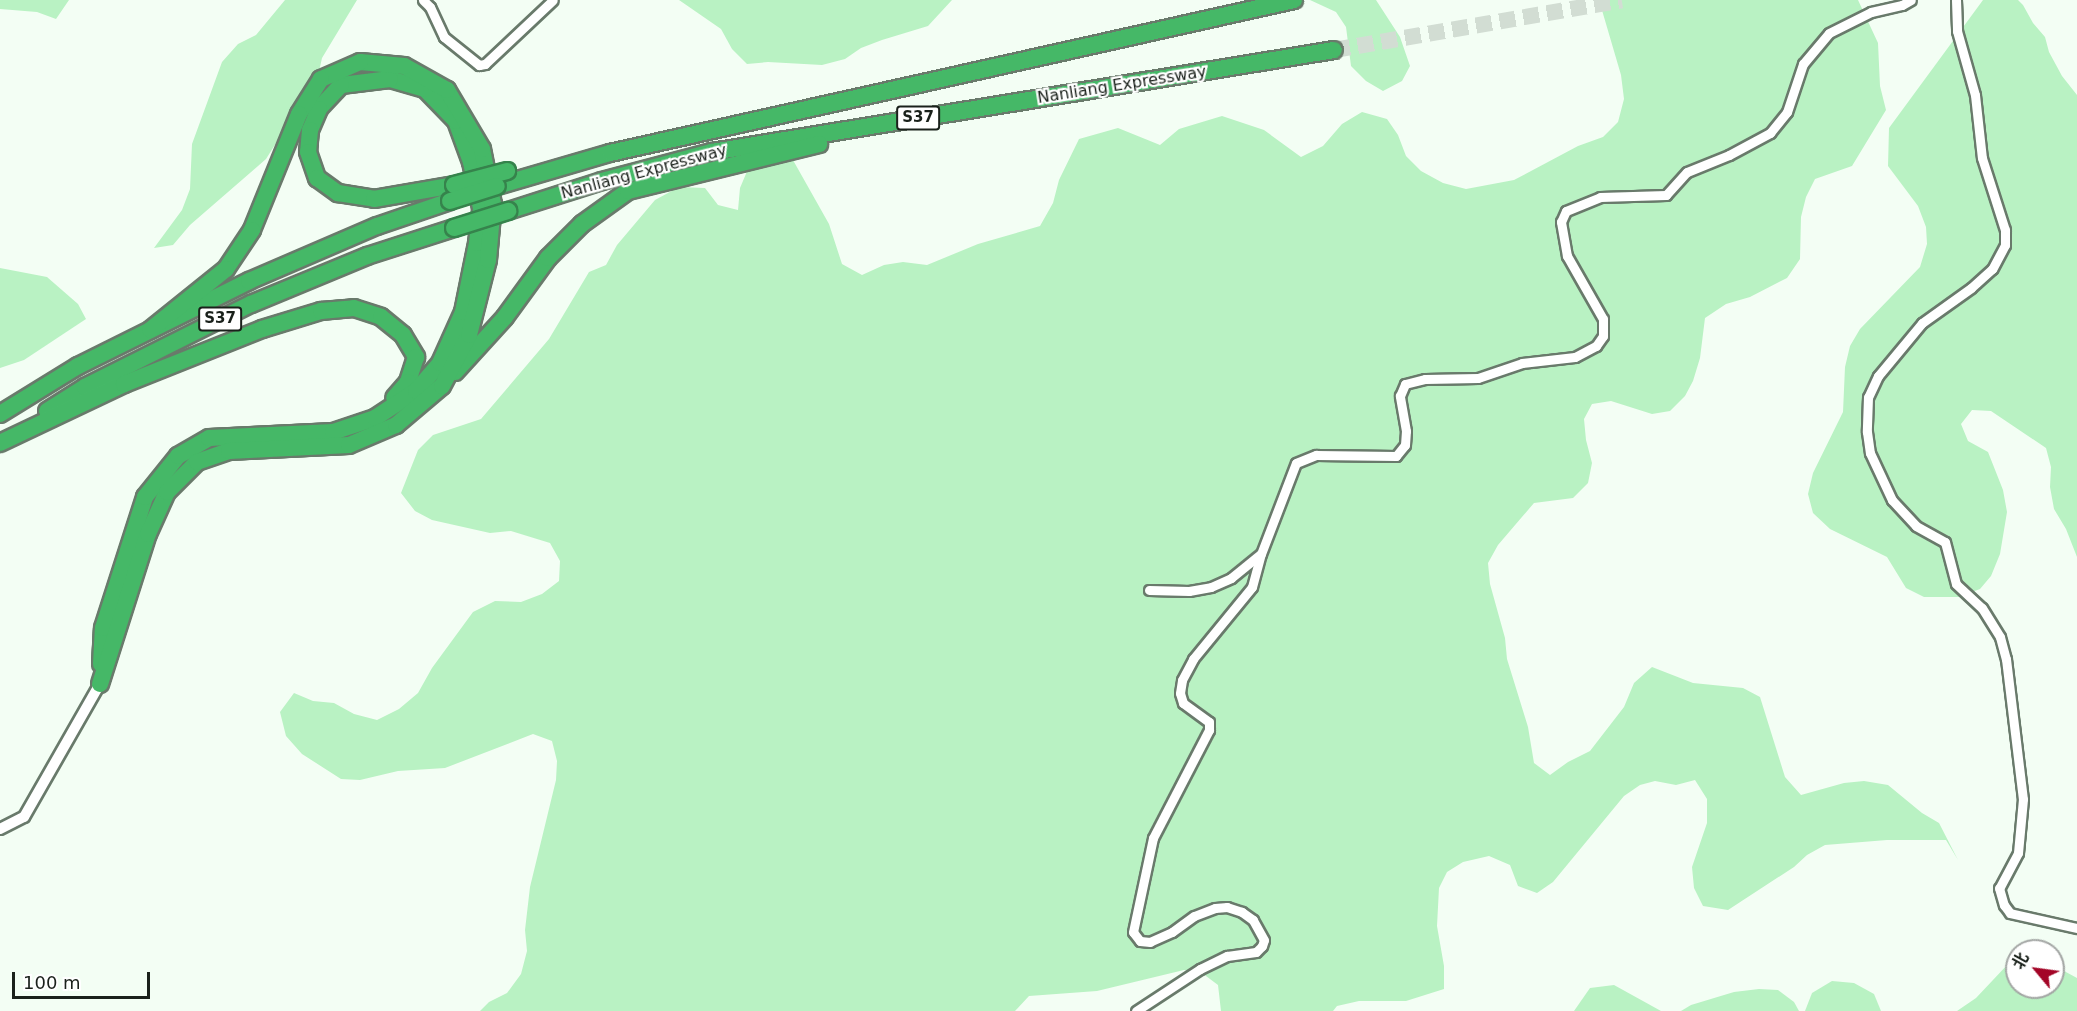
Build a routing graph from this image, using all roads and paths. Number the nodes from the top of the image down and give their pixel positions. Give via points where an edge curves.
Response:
1 (423, 0) edge
2 (553, 0) edge
3 (1294, 0) edge
4 (1911, 0) edge
5 (1956, 0) edge
6 (1334, 50) tunnel mouth
7 (951, 113) junction
8 (610, 153) junction
9 (452, 193) junction
10 (150, 330) junction
11 (442, 386) junction
12 (0, 414) edge
13 (377, 425) junction
14 (0, 442) edge
15 (1261, 554) junction
16 (1149, 590) dead end
17 (100, 684) joint
18 (0, 829) edge
19 (2077, 928) edge
20 (1136, 1011) edge

1 - 2 street via 444,37 479,65 485,64
3 - 8 highway, Nanliang Expressway / S37
4 - 15 street via 1871,12 1829,33 1803,64 1787,112 1770,133 1688,172 1666,195 1600,197 1566,211 1561,222 1567,256 1603,319 1603,336 1596,346 1575,357 1522,363 1478,378 1425,379 1405,384 1400,396 1405,445 1396,456 1316,454 1296,463
5 - 19 street via 1957,31 1975,95 1982,158 2005,230 2005,245 1992,269 1922,324 1878,376 1868,397 1867,432 1870,453 1892,500 1916,526 1945,542 1956,584 1982,608 2000,637 2023,799 2018,853 1999,888 2004,905 2017,916
6 - 7 highway, Nanliang Expressway / S37
7 - 11 highway via 628,191 582,224 548,258 505,317
7 - 14 highway, Nanliang Expressway / S37, bridge via 712,152 602,181 367,256 251,304 85,387
8 - 9 highway, Nanliang Expressway / S37, bridge via 497,186
8 - 9 highway, bridge via 507,171
9 - 10 highway, Nanliang Expressway / S37 via 249,281
9 - 13 highway via 374,199 338,193 317,178 308,152 310,130 319,109 341,85 390,79 425,89 456,121 471,162 481,208 463,312 441,363
10 - 11 highway via 226,269 252,230 299,114 321,79 360,62 404,66 447,90 482,149 493,204 488,260 469,335
10 - 12 highway, Nanliang Expressway / S37 via 78,366
11 - 13 highway via 396,425
13 - 14 highway via 408,382 416,357 403,335 381,317 354,308 321,311 262,329 124,384
13 - 17 highway via 349,445 209,438 178,456 145,497 103,628
15 - 16 street via 1231,578 1211,587
15 - 20 street via 1252,587 1193,659 1182,680 1183,703 1209,722 1209,729 1153,838 1133,932 1140,941 1150,942 1194,916 1227,908 1253,920 1264,940 1256,952 1227,956 1200,969
17 - 18 street via 24,817

